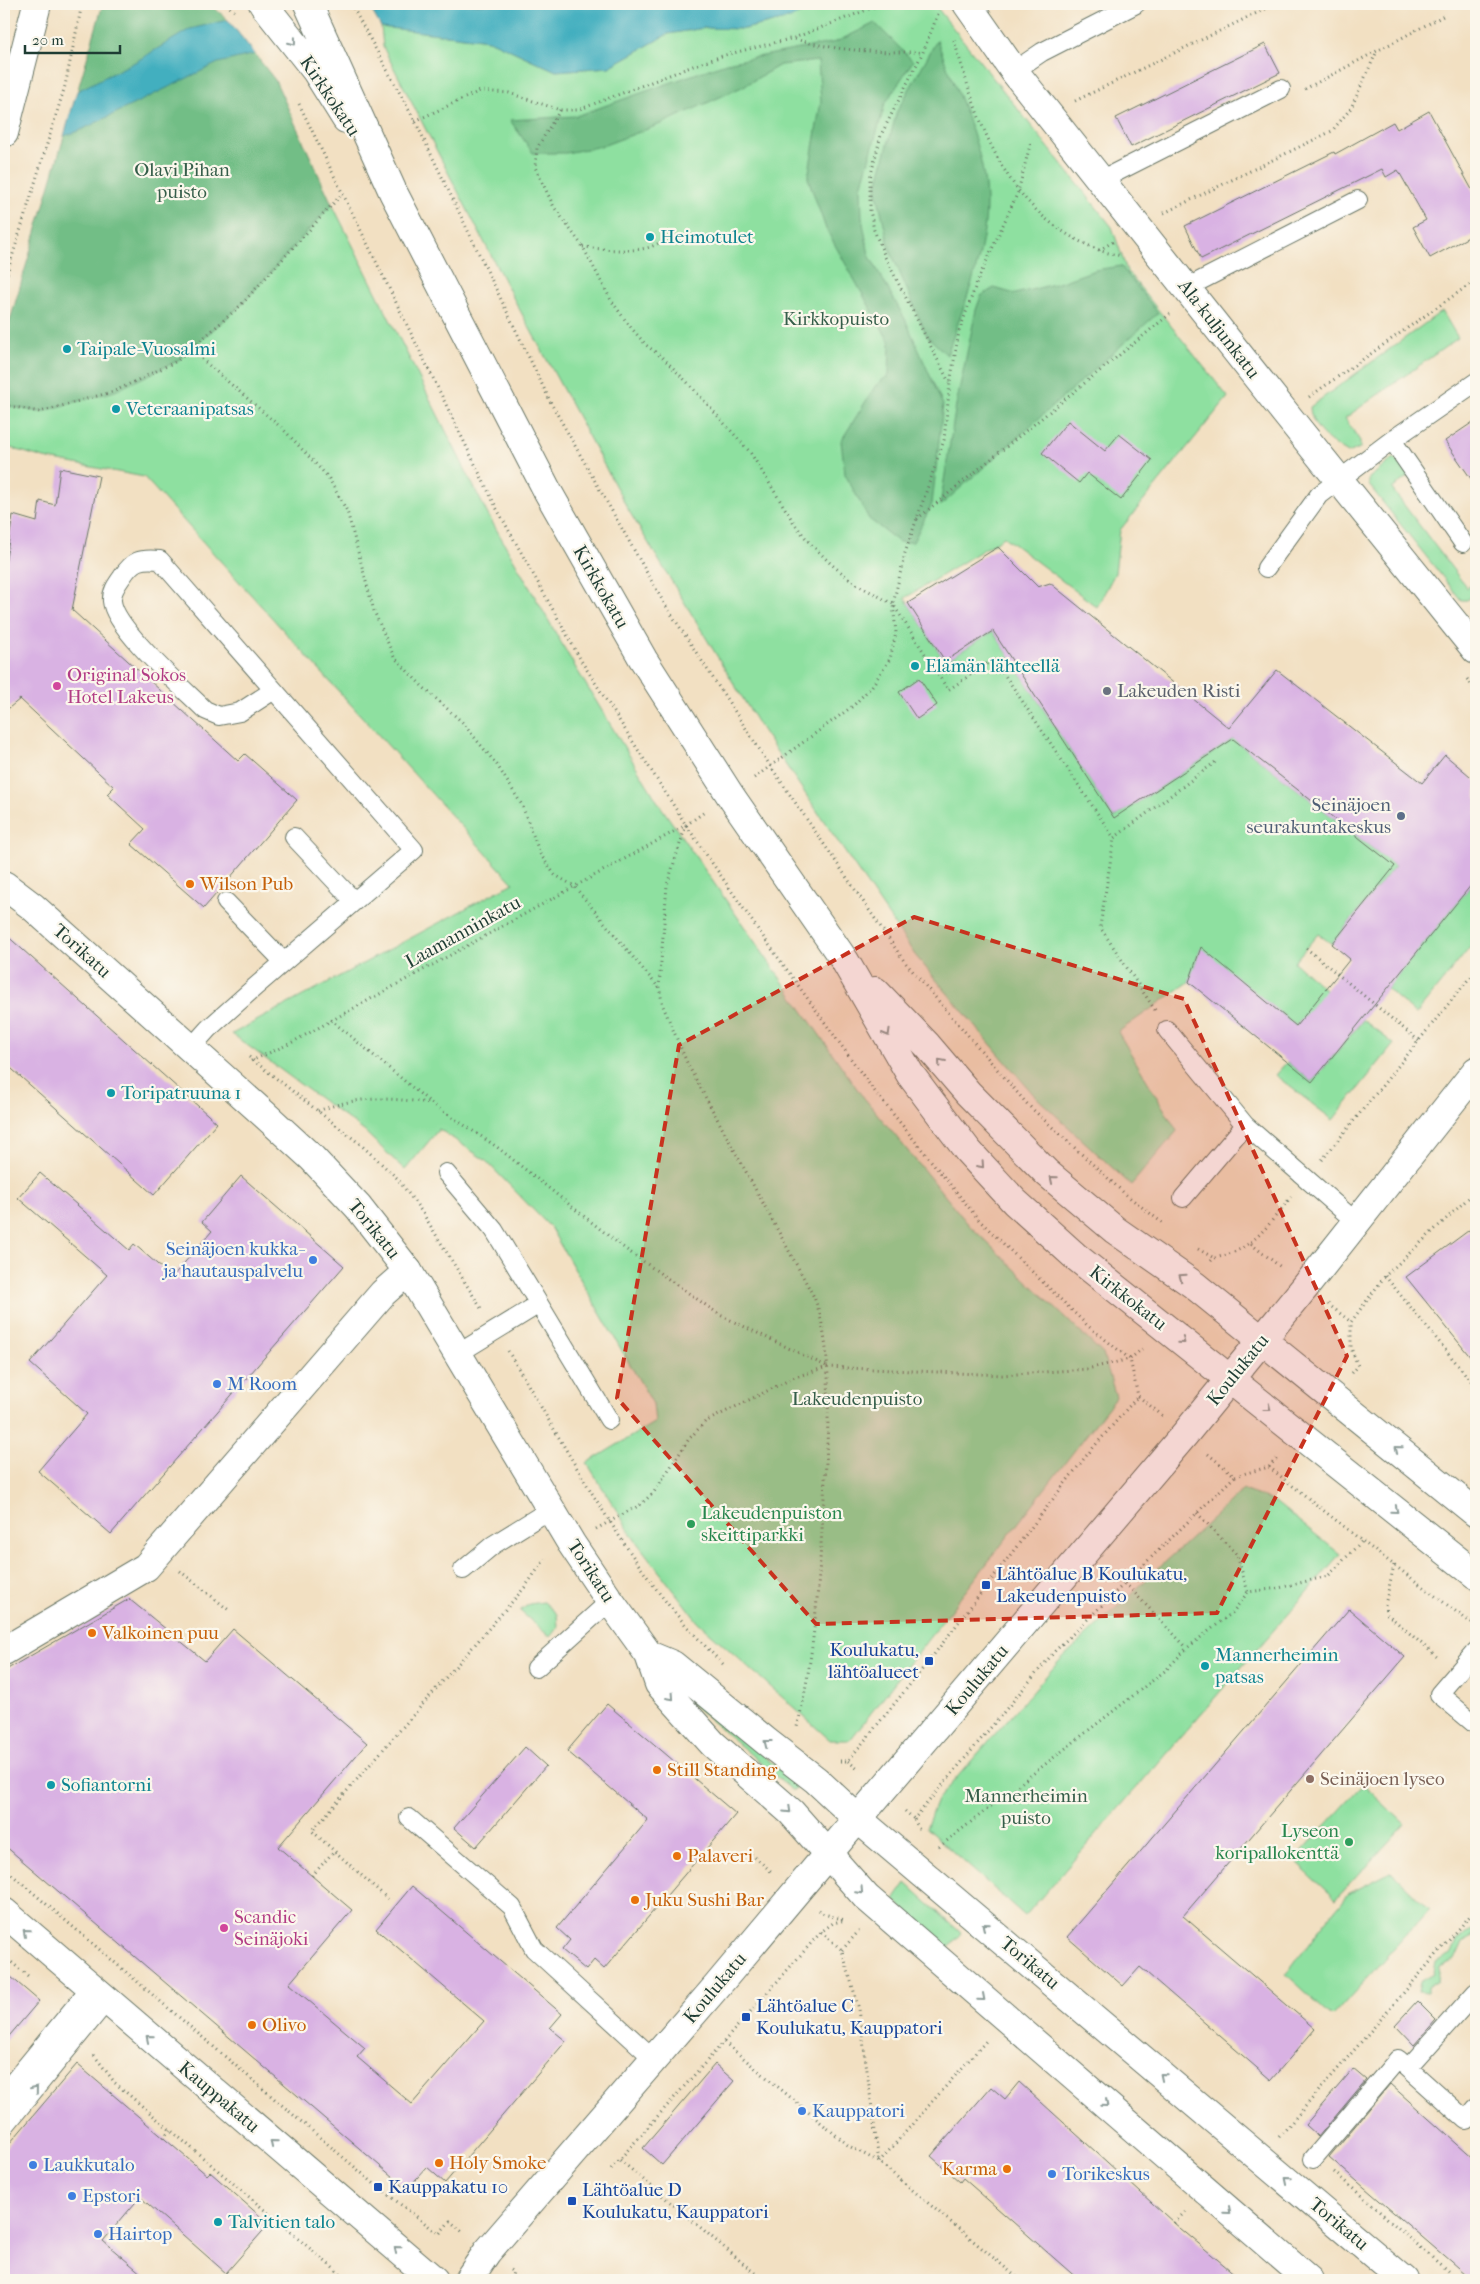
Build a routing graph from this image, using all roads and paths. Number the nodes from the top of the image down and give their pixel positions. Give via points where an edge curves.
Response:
1 (37, 4) edge
2 (82, 4) edge
3 (226, 4) edge
4 (263, 4) edge
5 (308, 4) edge
6 (351, 4) edge
7 (882, 4) edge
8 (967, 4) edge
9 (1136, 4) edge
10 (1269, 8) dead end
11 (939, 12) dead end
12 (238, 15) dead end
13 (1445, 15) dead end
14 (794, 38) junction
15 (953, 39) dead end
16 (1377, 51) junction
17 (923, 52) junction
18 (1014, 71) junction
19 (1281, 89) joint
20 (297, 100) dead end
21 (560, 110) junction
22 (1051, 117) junction
23 (415, 120) junction
24 (4, 133) edge
25 (1101, 180) junction
26 (393, 192) junction
27 (1018, 192) junction
28 (342, 194) junction
29 (1358, 200) dead end
30 (1138, 228) junction
31 (660, 242) dead end
32 (582, 247) junction
33 (1099, 250) junction
34 (1125, 259) dead end
35 (1476, 280) edge
36 (4, 283) edge
37 (1186, 288) junction
38 (1166, 306) dead end
39 (190, 349) junction
40 (1476, 382) edge
41 (950, 383) junction
42 (4, 406) edge
43 (1286, 414) junction
44 (1392, 440) junction
45 (1338, 480) junction
46 (916, 520) junction
47 (1463, 543) dead end
48 (1266, 568) dead end
49 (893, 604) junction
50 (1476, 650) edge
51 (1464, 676) dead end
52 (274, 690) junction
53 (1476, 691) edge
54 (1218, 760) dead end
55 (771, 767) junction
56 (686, 825) junction
57 (294, 837) dead end
58 (1114, 838) junction
59 (4, 885) edge
60 (574, 886) junction
61 (354, 901) junction
62 (226, 902) dead end
63 (1306, 948) dead end
64 (845, 961) junction
65 (284, 962) junction
66 (659, 987) junction
67 (331, 1020) junction
68 (1167, 1030) joint
69 (1419, 1041) dead end
70 (191, 1048) junction
71 (1476, 1071) edge
72 (431, 1103) junction
73 (318, 1110) junction
74 (1245, 1125) junction
75 (446, 1173) dead end
76 (1476, 1191) edge
77 (1183, 1198) dead end
78 (1356, 1222) junction
79 (1168, 1227) dead end
80 (1190, 1244) dead end
81 (1214, 1258) dead end
82 (408, 1271) junction
83 (1385, 1276) junction
84 (539, 1304) junction
85 (495, 1331) junction
86 (1262, 1340) junction
87 (458, 1353) junction
88 (1130, 1359) dead end
89 (827, 1367) junction
90 (1230, 1378) junction
91 (1476, 1387) edge
92 (1332, 1395) junction
93 (1138, 1396) dead end
94 (609, 1420) dead end
95 (1300, 1433) junction
96 (1235, 1476) dead end
97 (551, 1509) junction
98 (1197, 1513) junction
99 (1476, 1513) edge
100 (610, 1520) junction
101 (1362, 1541) junction
102 (158, 1553) junction
103 (545, 1559) dead end
104 (1394, 1565) junction
105 (463, 1570) dead end
106 (1476, 1575) edge
107 (1125, 1583) junction
108 (1248, 1592) junction
109 (610, 1601) junction
110 (230, 1611) dead end
111 (1476, 1626) edge
112 (1187, 1648) junction
113 (4, 1651) edge
114 (1476, 1651) edge
115 (649, 1655) junction
116 (536, 1668) dead end
117 (728, 1669) dead end
118 (1456, 1674) junction
119 (789, 1724) dead end
120 (1476, 1725) edge
121 (833, 1762) dead end
122 (410, 1818) dead end
123 (858, 1819) junction
124 (920, 1832) dead end
125 (938, 1848) dead end
126 (334, 1851) junction
127 (827, 1855) junction
128 (4, 1868) edge
129 (312, 1876) dead end
130 (388, 1899) dead end
131 (1476, 1909) edge
132 (4, 1912) edge
133 (845, 1920) dead end
134 (859, 1931) dead end
135 (821, 1932) junction
136 (842, 1950) junction
137 (4, 1956) edge
138 (32, 1979) dead end
139 (1476, 1992) edge
140 (100, 1996) junction
141 (78, 2037) junction
142 (988, 2039) dead end
143 (724, 2042) junction
144 (654, 2058) junction
145 (1408, 2068) junction
146 (4, 2101) edge
147 (1476, 2108) edge
148 (4, 2127) edge
149 (170, 2130) junction
150 (163, 2138) dead end
151 (1279, 2138) junction
152 (1247, 2146) junction
153 (1313, 2159) junction
154 (620, 2160) junction
155 (879, 2162) junction
156 (611, 2169) dead end
157 (1198, 2200) junction
158 (1174, 2223) dead end
159 (487, 2252) junction
160 (347, 2280) edge
161 (434, 2280) edge
162 (468, 2280) edge
163 (763, 2280) edge
164 (1020, 2280) edge
165 (1309, 2280) edge
166 (1404, 2280) edge
167 (1458, 2280) edge

1 - 24 street
2 - 36 path via 64,86
3 - 12 path
4 -> 26 street, Kirkkokatu via 316,71
5 - 26 street, Kirkkokatu
6 - 23 path
7 - 14 path
8 - 18 street, Ala-kuljunkatu
9 - 18 lane via 1042,52
10 - 22 path via 1068,104
11 - 17 path
13 - 16 path
14 - 17 path via 855,52
14 - 21 path via 693,66 578,110
15 - 27 path via 972,101 995,153
16 - 19 path via 1299,92
16 - 30 path via 1351,108 1332,131
17 - 41 path via 881,135 870,178 870,210 885,258
18 - 22 street, Ala-kuljunkatu
19 - 25 lane
20 - 28 path
21 - 23 path via 509,93 480,91
21 - 32 path via 537,148 535,167 554,207
22 - 25 street, Ala-kuljunkatu
22 - 27 path via 1034,130
23 - 55 path via 552,405 664,603
25 - 30 street, Ala-kuljunkatu
26 - 64 street, Kirkkokatu via 548,492 643,659 730,795
27 - 33 path via 1047,219
27 - 41 path via 977,282 959,332
28 - 39 path via 240,306
28 - 56 path via 497,509 582,662
29 - 37 lane
30 - 33 path
30 - 37 street, Ala-kuljunkatu
31 - 32 path via 648,248 634,249
32 - 49 path via 628,324 738,437 808,541 856,584
33 - 34 path
35 - 43 path
37 - 43 street, Ala-kuljunkatu
38 - 46 path via 1172,314
39 - 42 path via 177,361 115,391 40,412
39 - 60 path via 284,430 328,477 347,511 374,611 394,657 462,722 497,765 522,805 540,854 555,875
40 - 44 lane
41 - 46 path via 944,440
43 - 45 street, Ala-kuljunkatu
44 - 45 lane
44 - 47 lane
45 - 48 lane via 1320,495
45 - 50 street, Ala-kuljunkatu
46 - 49 path
49 - 55 path via 896,633 890,659 872,686 853,706
49 - 58 path via 948,690 994,659
51 - 53 path
52 - 52 lane via 160,560 144,558 129,566 115,587 112,600 115,614 127,631 206,710 219,716 240,712
52 - 61 lane via 414,850
54 - 58 path
55 - 79 path via 904,961 1028,1105 1124,1192
56 - 60 path, Laamanninkatu
56 - 66 path via 668,885
57 - 61 lane
58 - 68 path via 1100,927
59 - 70 street, Torikatu
60 - 66 path
60 - 67 path, Laamanninkatu
61 - 65 lane
62 - 65 lane
63 - 69 path
86 -> 64 street, Kirkkokatu via 1194,1285 1115,1230 1047,1173
64 -> 90 street, Kirkkokatu via 910,1074 968,1151 1015,1202 1075,1256
65 - 70 lane
66 - 89 path via 663,1006 688,1064 814,1297 822,1317
67 - 72 path
67 - 73 path, Laamanninkatu via 289,1044 252,1059
68 - 74 lane
70 - 82 street, Torikatu via 312,1158 358,1207
71 - 78 street, Koulukatu
72 - 73 path via 383,1097 342,1102
72 - 89 path via 496,1147 624,1248 720,1315
73 - 85 path via 397,1178 422,1212
74 - 77 lane
74 - 78 lane
75 - 84 lane via 494,1230
76 - 83 path
78 - 86 street, Koulukatu
80 - 81 path
82 - 87 street, Torikatu
82 - 102 street via 383,1293
83 - 91 path
83 - 92 path via 1351,1322 1351,1348 1358,1366
84 - 85 lane
84 - 94 lane
85 - 87 lane
85 - 100 path
86 - 90 street, Koulukatu
86 - 92 street, Kirkkokatu
87 - 97 street, Torikatu
88 - 89 path via 1087,1369 1002,1375
89 - 100 path via 795,1377 705,1422 689,1439 654,1492 640,1505
89 - 119 path via 827,1440 819,1578 807,1687 796,1730
90 -> 95 street, Kirkkokatu
90 - 123 street, Koulukatu
99 -> 92 street, Kirkkokatu
93 - 121 path via 1086,1456 929,1662 848,1761
95 - 101 path via 1269,1467
95 -> 106 street, Kirkkokatu
96 - 98 path
97 - 105 lane via 493,1545
97 - 109 street, Torikatu
98 - 107 path
98 - 108 path via 1237,1555
100 - 117 path via 658,1590 689,1629
101 - 104 path
101 - 108 path via 1328,1576
102 - 110 path
102 - 113 street via 146,1567
103 - 126 path via 312,1831
104 - 111 path
104 - 118 path via 1386,1613
107 - 112 path
107 - 124 path via 1055,1652 914,1819
108 - 112 path via 1232,1613
109 - 115 street, Torikatu
109 - 116 lane
112 - 125 path via 1166,1670
114 - 118 lane
123 -> 115 street, Torikatu via 816,1780 673,1665
115 -> 127 street, Torikatu via 660,1684 713,1744 791,1812
118 - 120 lane via 1439,1694
122 - 144 lane via 512,1907 534,1949
123 - 127 street, Koulukatu
152 -> 123 street, Torikatu
126 - 129 path
126 - 130 path
127 - 144 street, Koulukatu
127 -> 157 street, Torikatu via 866,1897
128 - 159 path via 378,2187 439,2234 450,2221
131 - 151 path
140 -> 132 street, Kauppakatu
133 - 135 path via 832,1923
134 - 136 path
135 - 136 path
135 - 143 path
136 - 155 path via 859,2009
137 - 138 path
139 - 145 lane
140 - 141 lane
140 - 146 street
161 -> 140 street, Kauppakatu
148 -> 141 lane
141 - 149 path via 114,2083
142 - 155 path
143 - 154 path
143 - 155 path via 849,2146
144 - 159 street, Koulukatu
145 - 147 lane via 1466,2120
145 - 153 lane via 1398,2059
149 - 150 path
149 - 160 path
151 - 152 path via 1261,2130
151 - 153 path
166 -> 152 street, Torikatu
153 - 167 path via 1336,2173
154 - 156 path
154 - 163 path
155 - 164 path
157 - 158 path
157 -> 165 street, Torikatu
159 - 162 street, Koulukatu

